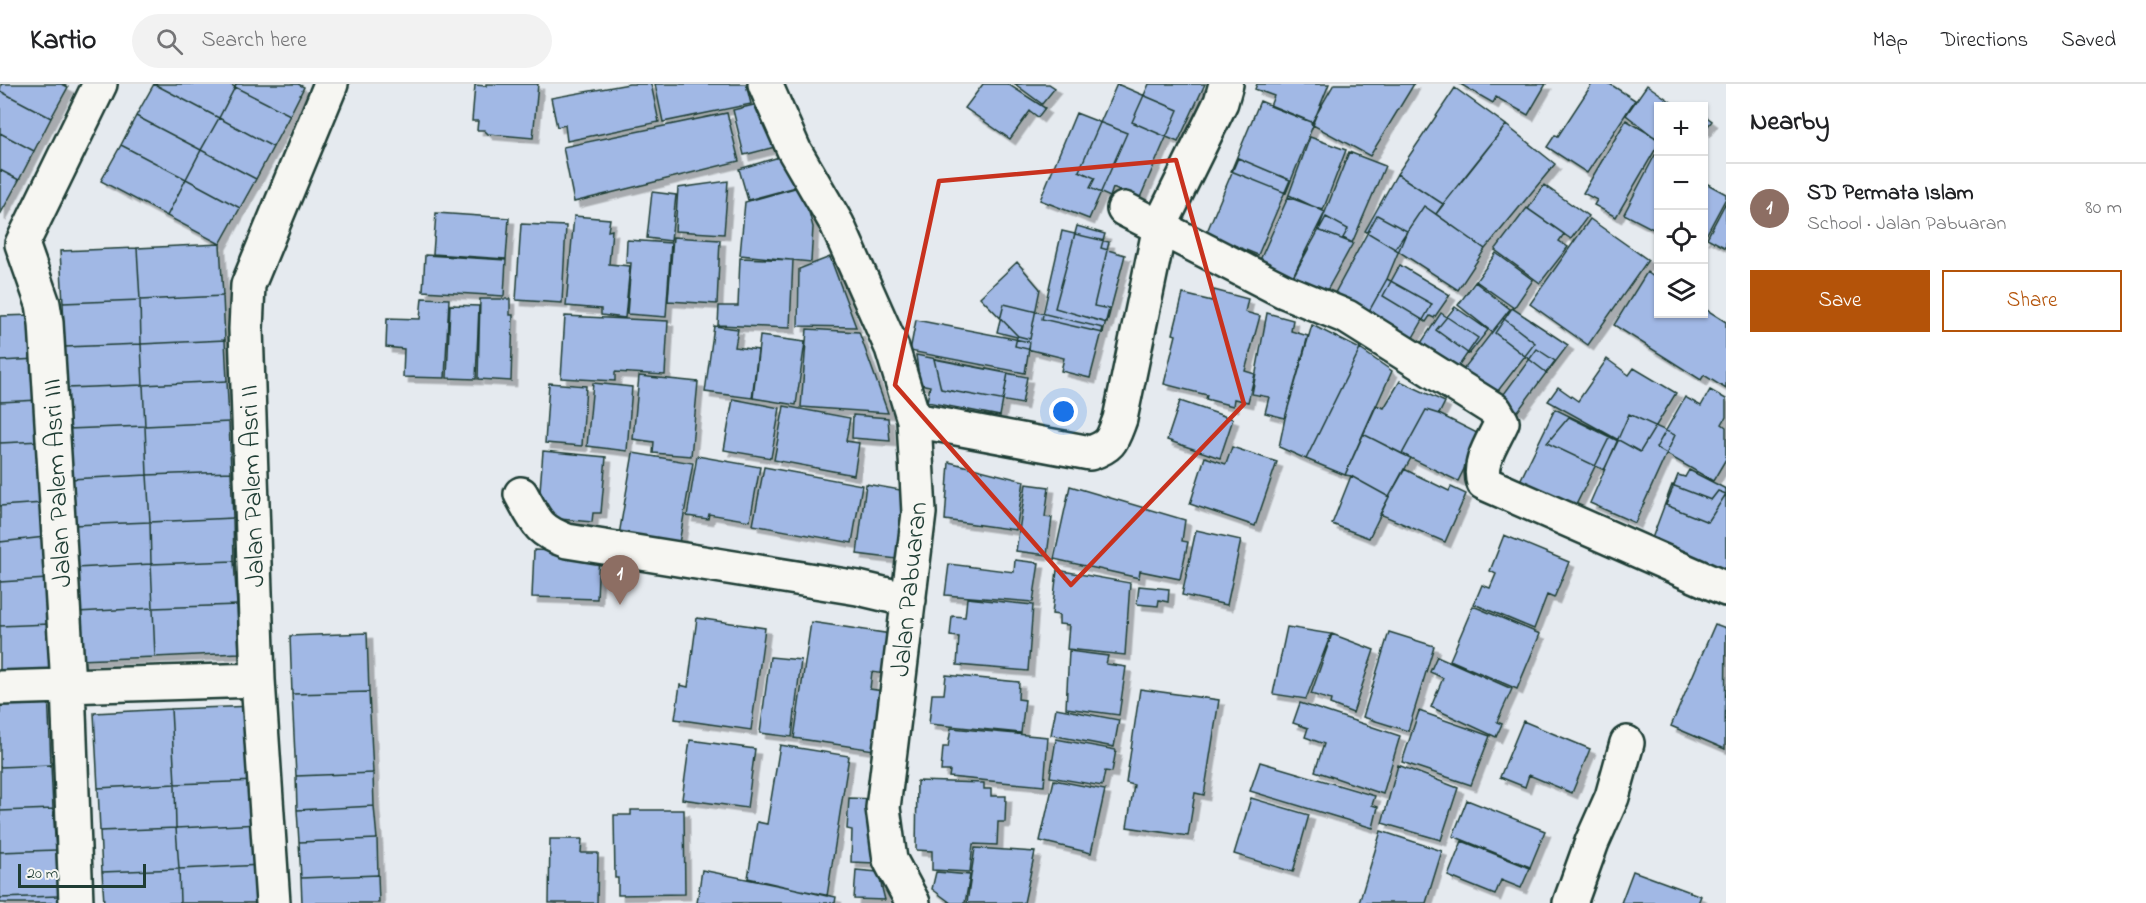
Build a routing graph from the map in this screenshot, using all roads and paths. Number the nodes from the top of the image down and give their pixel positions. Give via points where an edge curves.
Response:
1 (100, 84) edge
2 (331, 84) edge
3 (765, 84) edge
4 (1226, 84) edge
5 (1124, 209) dead end
6 (1160, 226) junction
7 (11, 244) edge
8 (914, 420) junction
9 (521, 494) dead end
10 (1726, 589) edge
11 (909, 600) junction
12 (258, 680) junction
13 (68, 685) junction
14 (0, 688) edge
15 (1627, 743) dead end
16 (76, 903) edge
17 (273, 903) edge
18 (913, 903) edge
19 (1570, 903) edge

1 - 7 street, Jalan Palem Asri III
2 - 12 street, Jalan Palem Asri II via 248,285 246,329
3 - 8 street, Jalan Pabuaran via 794,150 837,224 892,348
4 - 6 street via 1221,102
5 - 6 street
6 - 8 street via 1120,419 1105,448 1090,453
6 - 10 street via 1284,291 1347,317 1495,410 1502,422 1484,463 1484,483
7 - 13 street, Jalan Palem Asri III via 43,303 46,323
8 - 11 street, Jalan Pabuaran via 920,513
9 - 11 street via 540,528 567,541 850,586
11 - 18 street, Jalan Pabuaran via 884,808 890,860
12 - 13 street
12 - 17 street, Jalan Palem Asri II
13 - 14 street
13 - 16 street, Jalan Palem Asri III
15 - 19 street via 1612,797

